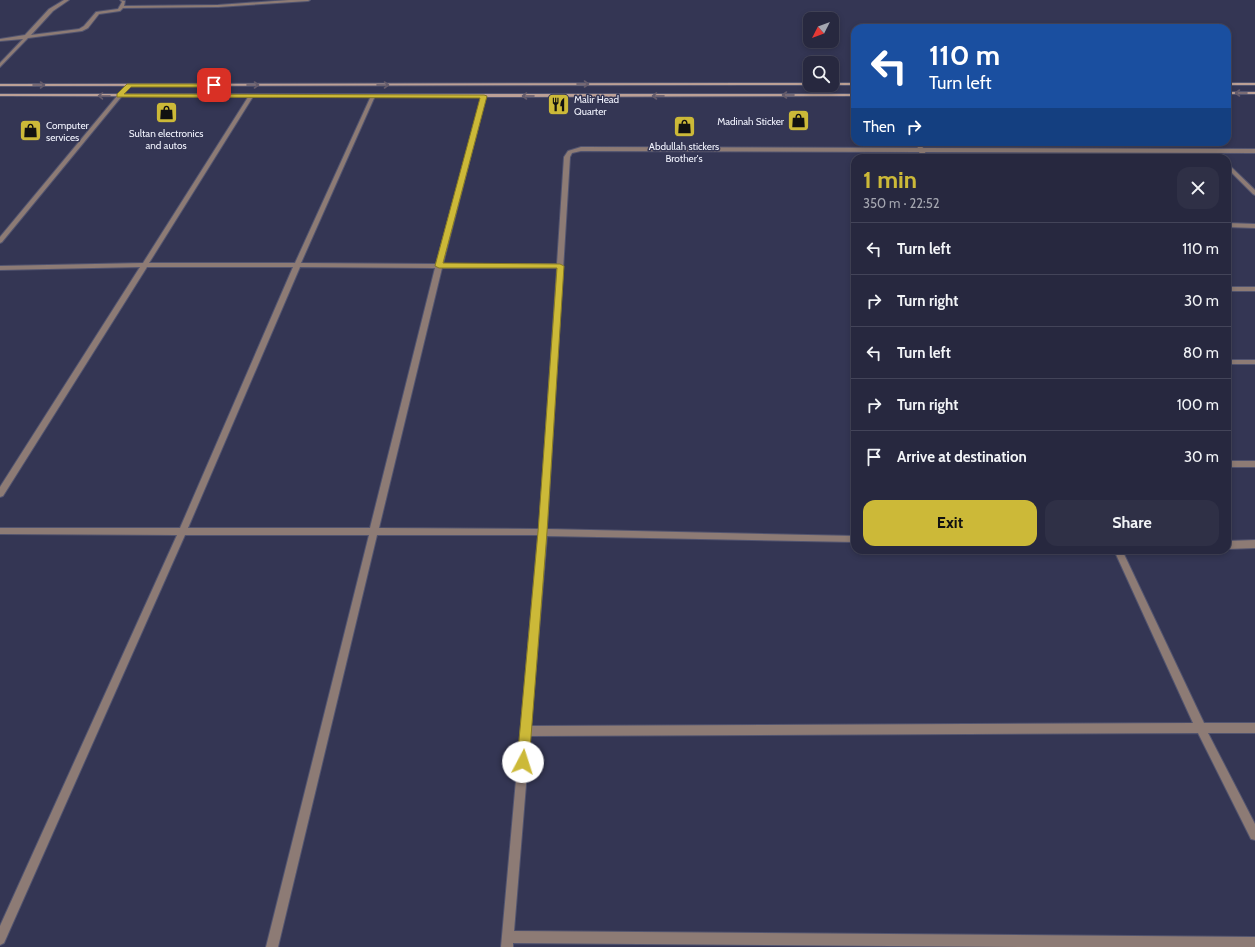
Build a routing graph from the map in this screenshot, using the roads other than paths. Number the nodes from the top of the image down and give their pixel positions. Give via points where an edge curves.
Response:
1 (68, 0) edge
2 (122, 0) edge
3 (308, 0) edge
4 (123, 7) junction
5 (25, 38) junction
6 (0, 40) edge
7 (0, 66) edge
8 (803, 84) edge
9 (839, 84) edge
10 (851, 84) edge
11 (1231, 84) edge
12 (1255, 84) edge
13 (0, 85) edge
14 (129, 86) junction
15 (1231, 93) edge
16 (1255, 93) edge
17 (0, 95) edge
18 (252, 95) junction
19 (851, 95) edge
20 (119, 96) junction
21 (372, 96) junction
22 (484, 96) junction
23 (919, 146) edge
24 (922, 151) junction
25 (1213, 151) junction
26 (1255, 151) edge
27 (923, 154) edge
28 (1216, 154) edge
29 (1231, 169) edge
30 (1255, 192) edge
31 (1231, 226) edge
32 (1255, 226) edge
33 (0, 241) edge
34 (144, 265) junction
35 (297, 266) junction
36 (439, 266) junction
37 (560, 266) junction
38 (0, 268) edge
39 (1231, 289) edge
40 (1255, 289) edge
41 (1231, 362) edge
42 (1255, 362) edge
43 (1231, 464) edge
44 (1255, 464) edge
45 (0, 494) edge
46 (0, 531) edge
47 (373, 532) junction
48 (543, 532) junction
49 (182, 533) junction
50 (851, 539) edge
51 (1255, 544) edge
52 (1231, 545) edge
53 (1120, 554) edge
54 (1255, 728) edge
55 (1201, 729) junction
56 (526, 731) junction
57 (1255, 835) edge
58 (0, 939) edge
59 (507, 942) edge
60 (1255, 944) edge
61 (272, 947) edge

1 - 5 street via 51,10
2 - 4 street
3 - 4 street via 211,6
4 - 5 street via 118,11 98,13 80,30
5 - 6 street
5 - 7 street
14 -> 8 main road
9 - 10 main road
11 - 12 main road
13 -> 14 main road
14 - 20 street
16 -> 15 main road
20 -> 17 main road
18 - 20 main road
18 - 21 main road
18 - 34 street
19 -> 22 main road
20 - 33 street
21 - 22 main road
21 - 35 street
22 - 36 street
23 - 24 street
24 - 25 street
24 - 27 street
24 - 37 street via 581,149 570,152 567,157
25 - 26 street
25 - 28 street
29 - 30 street
31 - 32 street
34 - 35 street
34 - 38 street
34 - 45 street
35 - 36 street
35 - 49 street
36 - 37 street
36 - 47 street
37 - 48 street
39 - 40 street
41 - 42 street
43 - 44 street
46 - 49 street
47 - 48 street
47 - 49 street
47 - 61 street
48 - 50 street
48 - 56 street
49 - 58 street
51 - 52 street
53 - 55 street
54 - 55 street
55 - 56 street
55 - 57 street
56 - 59 street
59 - 60 street

